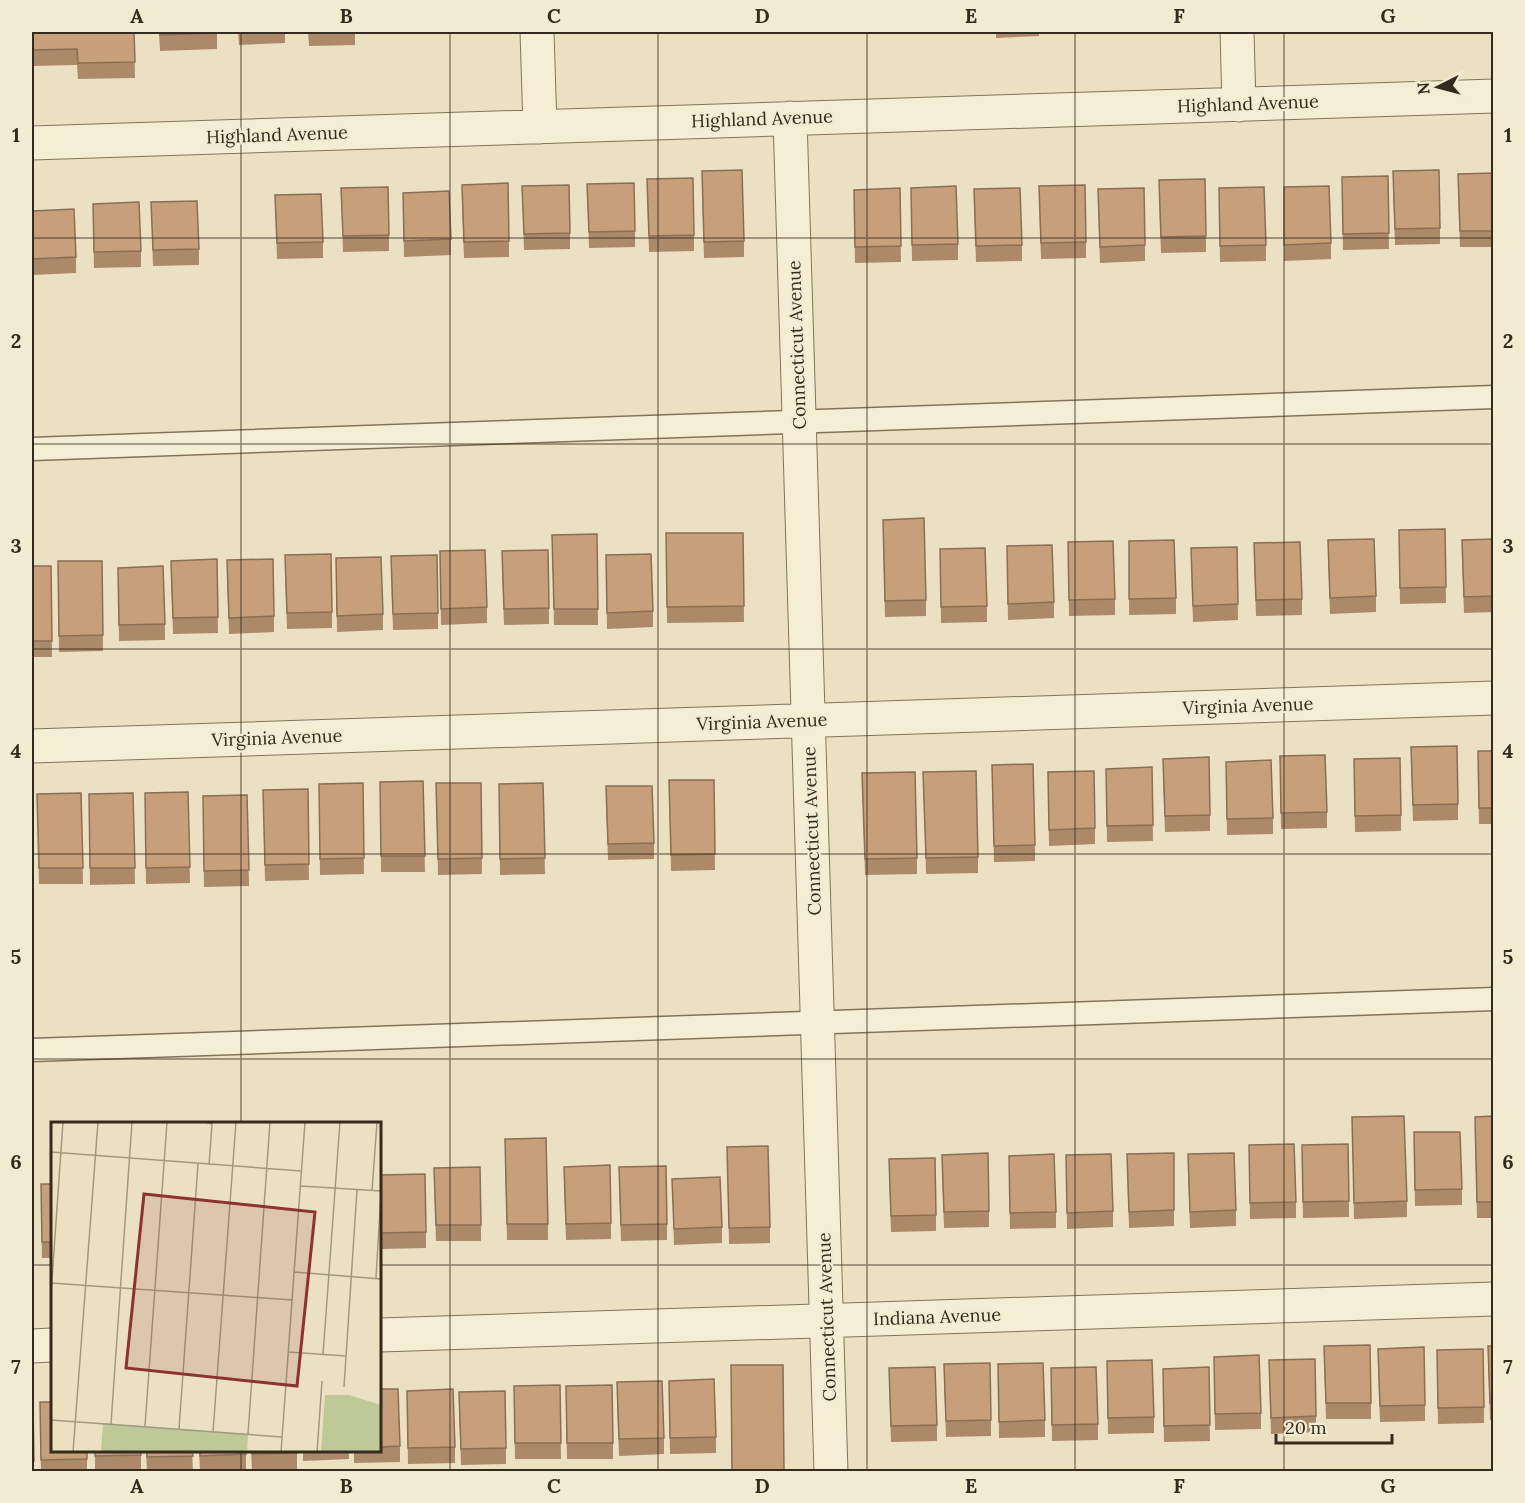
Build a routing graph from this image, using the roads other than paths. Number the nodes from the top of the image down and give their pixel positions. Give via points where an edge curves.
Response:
1 (537, 32) edge
2 (1237, 32) edge
3 (1494, 96) edge
4 (1239, 105) junction
5 (790, 118) junction
6 (540, 127) junction
7 (32, 143) edge
8 (1494, 397) edge
9 (799, 421) junction
10 (32, 448) edge
11 (1494, 698) edge
12 (808, 721) junction
13 (32, 746) edge
14 (1494, 999) edge
15 (817, 1023) junction
16 (32, 1050) edge
17 (1494, 1299) edge
18 (827, 1320) junction
19 (381, 1335) edge
20 (51, 1345) edge
21 (32, 1346) edge
22 (831, 1472) edge

1 - 6 street
2 - 4 street
3 - 4 street, Highland Avenue
4 - 5 street, Highland Avenue
5 - 6 street, Highland Avenue
5 - 9 street, Connecticut Avenue
6 - 7 street, Highland Avenue
8 - 9 lane
9 - 10 lane
9 - 12 street, Connecticut Avenue
11 - 12 street, Virginia Avenue
12 - 13 street, Virginia Avenue
12 - 15 street, Connecticut Avenue
14 - 15 lane
15 - 16 lane
15 - 18 street, Connecticut Avenue
17 - 18 street, Indiana Avenue
18 - 19 street, Indiana Avenue
18 - 22 street, Connecticut Avenue
20 - 21 street

